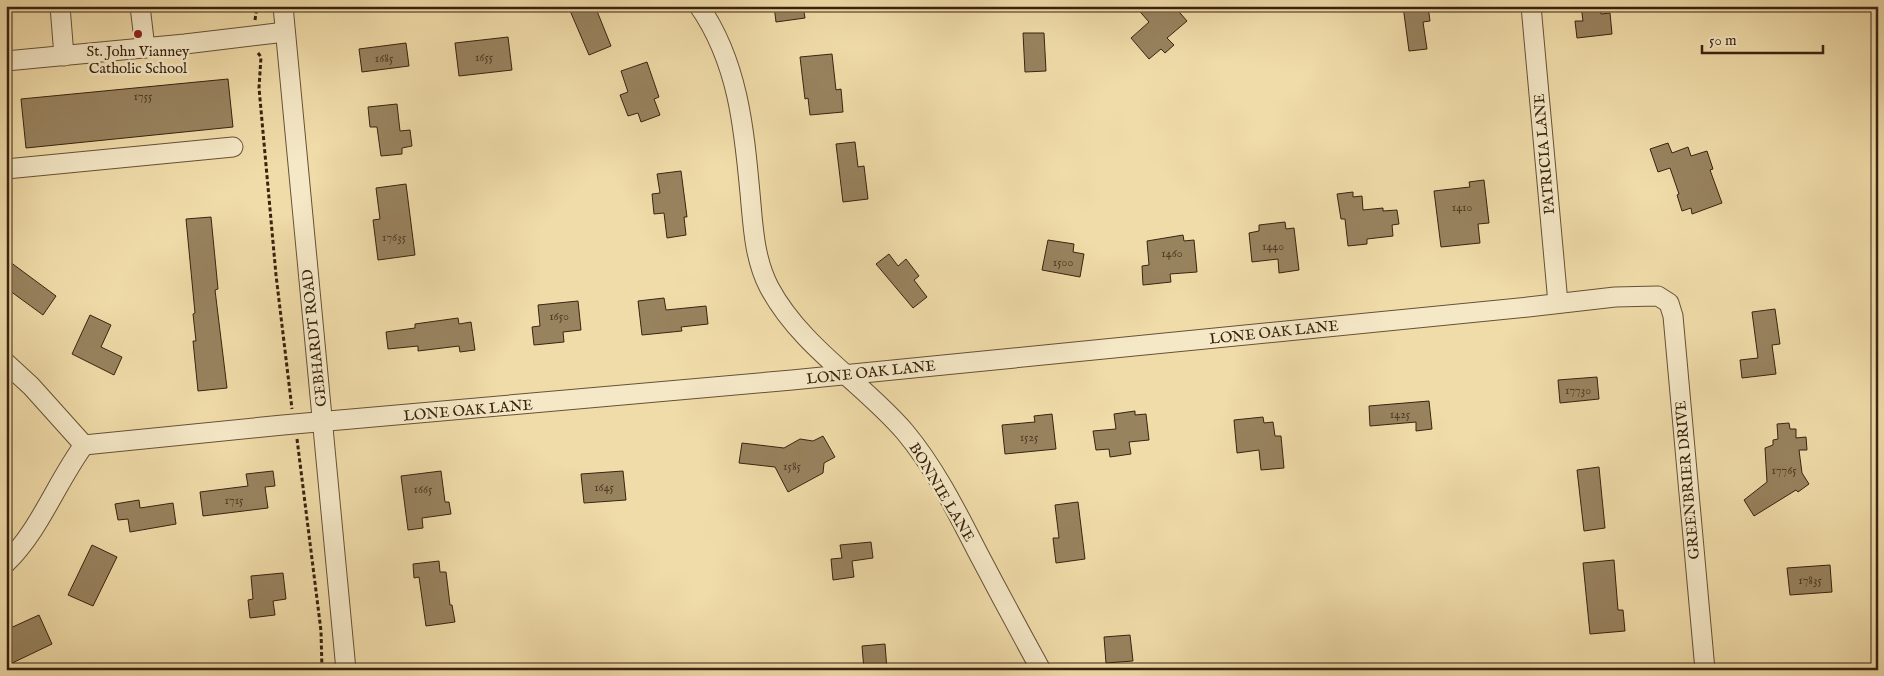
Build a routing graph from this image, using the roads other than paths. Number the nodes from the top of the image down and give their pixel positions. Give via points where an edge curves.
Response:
1 (60, 6) edge
2 (283, 6) edge
3 (699, 6) edge
4 (1531, 6) edge
5 (141, 11) edge
6 (285, 32) junction
7 (145, 48) junction
8 (64, 56) junction
9 (6, 61) edge
10 (234, 147) dead end
11 (6, 169) edge
12 (1658, 296) joint
13 (1558, 302) junction
14 (6, 363) edge
15 (845, 374) junction
16 (323, 422) junction
17 (84, 446) junction
18 (6, 562) edge
19 (346, 670) edge
20 (1040, 670) edge
21 (1705, 670) edge

1 - 8 street
2 - 6 street, GEBHARDT ROAD
3 - 15 street, BONNIE LANE via 721,44 738,98 744,126 753,229 759,262 768,285 799,330
4 - 13 street, PATRICIA LANE
5 - 7 street
6 - 7 street
6 - 16 street, GEBHARDT ROAD
7 - 8 street
8 - 9 street
10 - 11 street
12 - 13 street, LONE OAK LANE
12 - 21 street, GREENBRIER DRIVE via 1670,304 1672,316
13 - 15 street, LONE OAK LANE
14 - 17 street
15 - 16 street, LONE OAK LANE
15 - 20 street, BONNIE LANE via 904,431 923,455
16 - 17 street, LONE OAK LANE
16 - 19 street, GEBHARDT ROAD
17 - 18 street via 30,532

